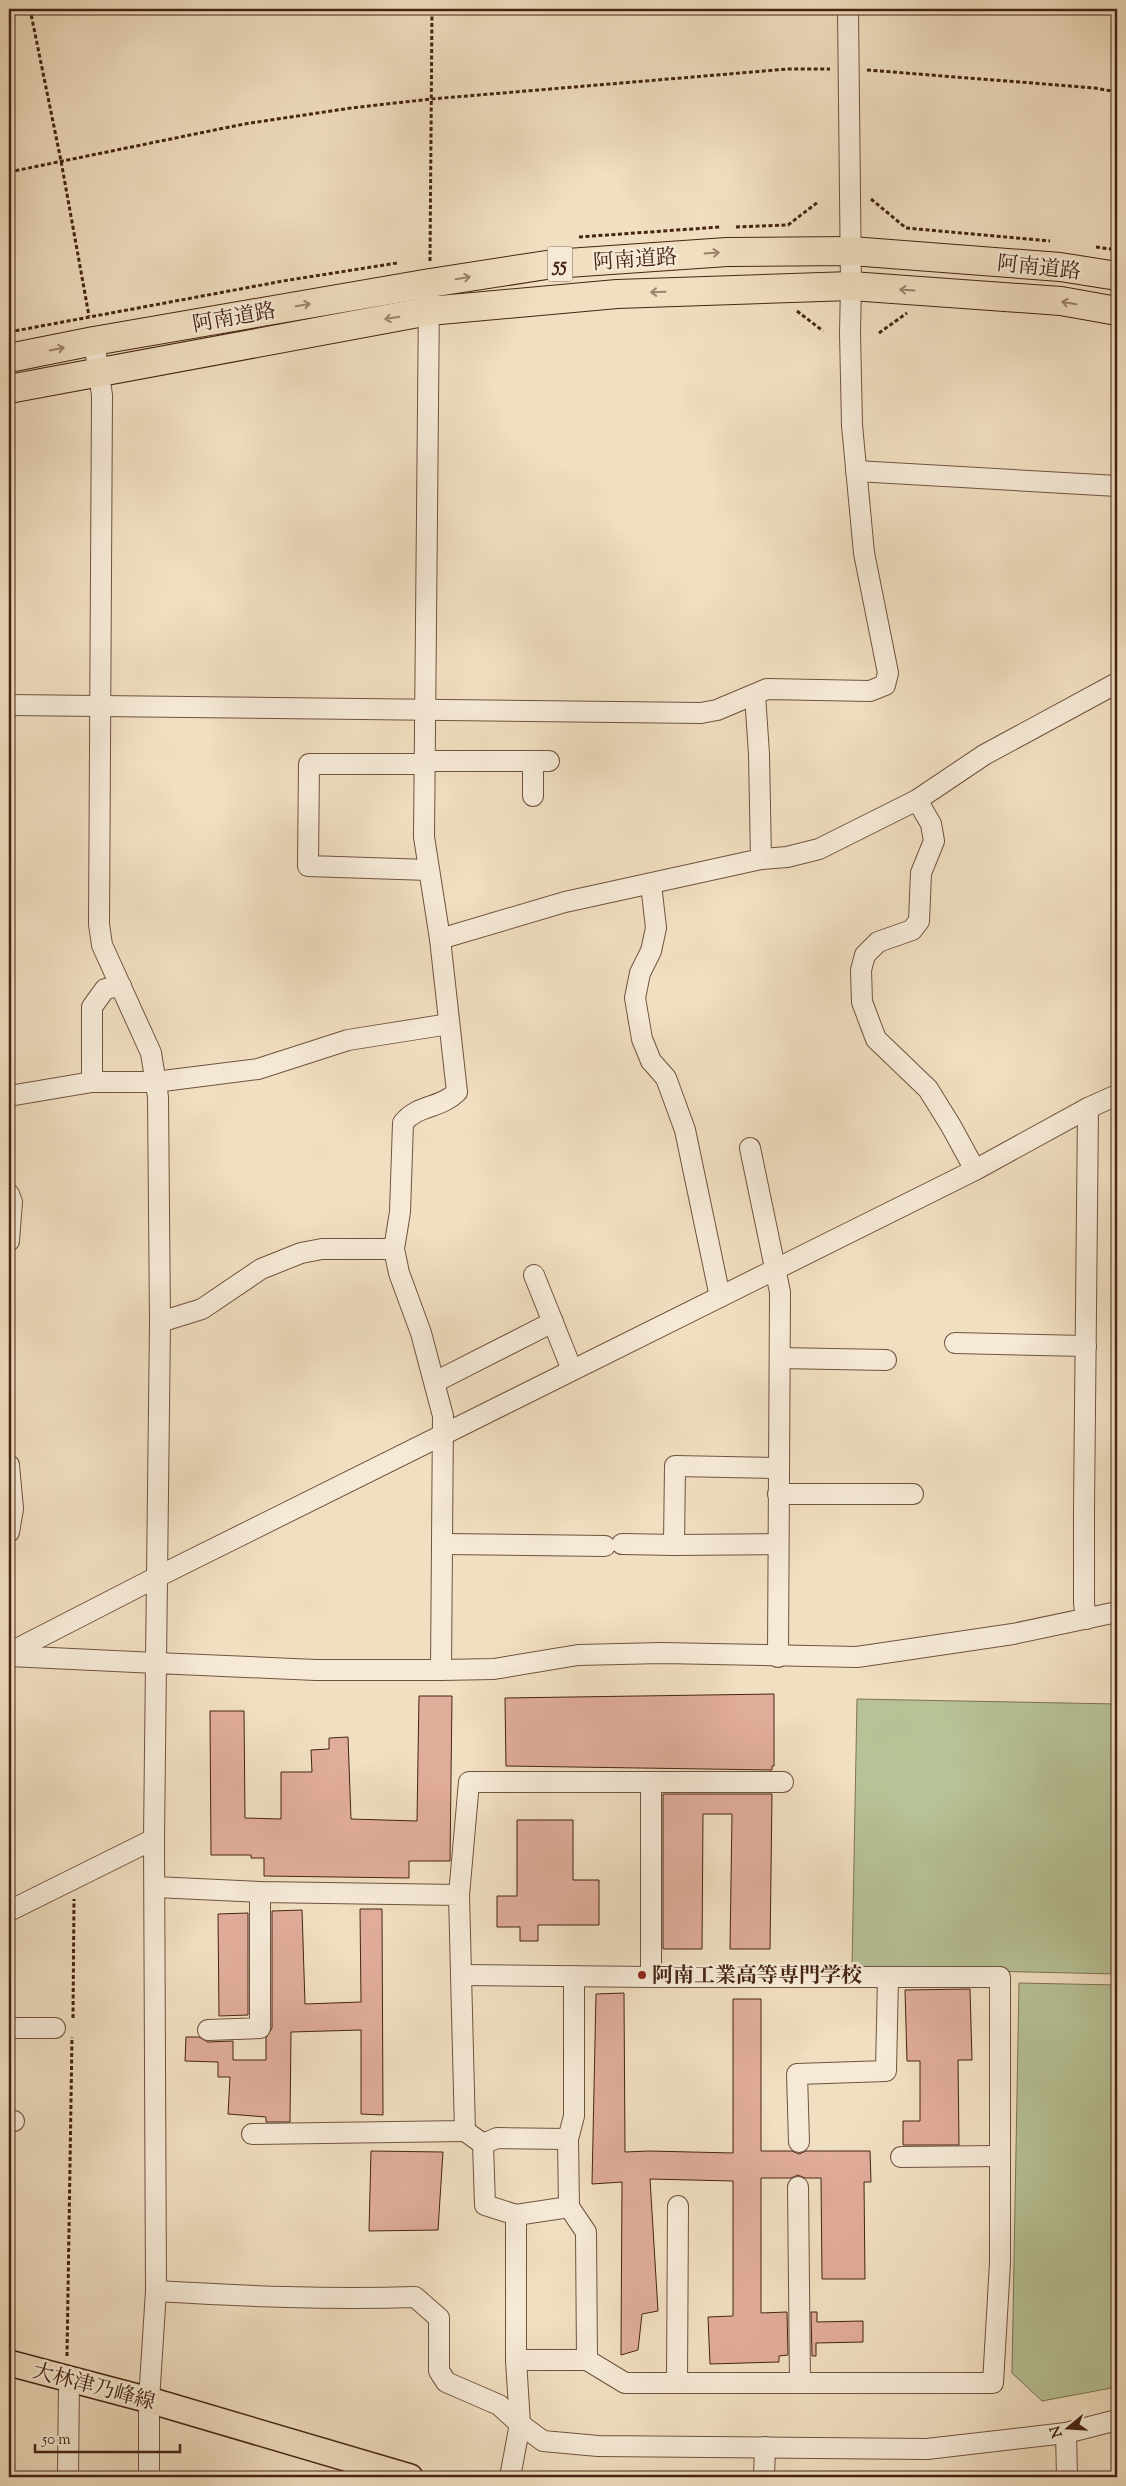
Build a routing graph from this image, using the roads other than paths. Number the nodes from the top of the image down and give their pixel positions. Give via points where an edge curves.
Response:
1 (848, 9) edge
2 (851, 251) junction
3 (1117, 276) edge
4 (430, 283) junction
5 (851, 286) junction
6 (429, 311) junction
7 (1117, 311) edge
8 (94, 341) junction
9 (9, 358) edge
10 (99, 371) junction
11 (9, 389) edge
12 (856, 471) junction
13 (1117, 486) edge
14 (1117, 683) edge
15 (755, 695) junction
16 (9, 705) edge
17 (102, 706) junction
18 (426, 712) junction
19 (425, 763) junction
20 (533, 796) dead end
21 (917, 800) junction
22 (761, 859) junction
23 (429, 870) junction
24 (651, 884) junction
25 (440, 939) junction
26 (121, 986) junction
27 (449, 1024) junction
28 (92, 1082) junction
29 (155, 1082) junction
30 (1117, 1095) edge
31 (9, 1096) edge
32 (1088, 1108) junction
33 (750, 1148) dead end
34 (975, 1170) junction
35 (9, 1194) edge
36 (9, 1241) edge
37 (394, 1249) junction
38 (776, 1269) junction
39 (534, 1275) dead end
40 (720, 1297) junction
41 (160, 1322) junction
42 (553, 1322) junction
43 (955, 1343) dead end
44 (1086, 1346) junction
45 (780, 1358) junction
46 (886, 1360) dead end
47 (572, 1370) junction
48 (435, 1382) junction
49 (443, 1434) junction
50 (9, 1465) edge
51 (778, 1468) junction
52 (778, 1494) junction
53 (913, 1494) dead end
54 (9, 1532) edge
55 (9, 1537) edge
56 (444, 1544) junction
57 (778, 1544) junction
58 (674, 1545) junction
59 (156, 1577) junction
60 (1117, 1612) edge
61 (1086, 1619) junction
62 (9, 1655) edge
63 (778, 1656) junction
64 (156, 1663) junction
65 (441, 1670) junction
66 (651, 1782) junction
67 (783, 1782) dead end
68 (154, 1839) junction
69 (154, 1888) junction
70 (260, 1892) junction
71 (459, 1895) junction
72 (9, 1911) edge
73 (461, 1975) junction
74 (574, 1976) junction
75 (651, 1977) junction
76 (888, 1977) junction
77 (9, 2028) edge
78 (67, 2028) road end
79 (208, 2030) dead end
80 (465, 2132) junction
81 (252, 2134) dead end
82 (568, 2139) junction
83 (799, 2142) dead end
84 (483, 2144) junction
85 (1000, 2156) junction
86 (901, 2157) dead end
87 (798, 2187) dead end
88 (678, 2206) dead end
89 (569, 2207) junction
90 (516, 2215) junction
91 (156, 2290) junction
92 (516, 2360) junction
93 (587, 2360) junction
94 (9, 2363) edge
95 (69, 2380) junction
96 (800, 2382) junction
97 (677, 2383) junction
98 (149, 2400) junction
99 (1117, 2420) edge
100 (520, 2424) junction
101 (1066, 2433) junction
102 (765, 2447) junction
103 (68, 2477) edge
104 (149, 2477) edge
105 (410, 2477) edge
106 (510, 2477) edge
107 (764, 2477) edge
108 (1067, 2477) edge

1 - 2 street
2 - 3 highway, 阿南道路 / 55 via 1060,267
4 -> 2 highway, 阿南道路 / 55 via 553,264 727,252
2 - 5 street
4 - 6 street
8 -> 4 highway, 阿南道路 / 55
5 -> 6 highway, 阿南道路 / 55 via 617,294
7 -> 5 highway, 阿南道路 / 55 via 1061,301
5 - 12 street
6 -> 10 highway, 阿南道路 / 55
6 - 18 street
9 -> 8 highway, 阿南道路 / 55
8 - 10 street
10 - 11 highway, 阿南道路 / 55
10 - 17 street via 102,395
12 - 13 street
12 - 15 street via 864,553 888,673 885,685 870,691 767,690
14 - 21 street via 984,755
15 - 18 street via 702,713
15 - 22 street
16 - 17 street
17 - 18 street
17 - 26 street via 99,924 102,945
18 - 19 street
19 - 20 street via 541,761
19 - 23 street via 424,837
19 - 23 street via 309,764 308,866
21 - 22 street via 818,849 787,857
21 - 34 street via 931,824 934,840 921,873 919,921 912,930 878,942 864,955 862,1002 876,1040 928,1089
22 - 24 street
23 - 25 street
24 - 25 street via 565,902
24 - 40 street via 656,928 635,998 642,1039 651,1061 666,1078 685,1130
25 - 27 street
26 - 28 street via 105,989 92,1007
26 - 29 street via 151,1053
27 - 29 street via 348,1040 258,1069
27 - 37 street via 457,1092 448,1101 411,1112 403,1123 400,1212
28 - 29 street
28 - 31 street
29 - 41 street via 158,1097
30 - 32 street
32 - 34 street
32 - 44 street
33 - 38 street
34 - 38 street
35 - 36 street via 12,1202
37 - 41 street via 322,1249 301,1253 261,1269 202,1310
37 - 48 street
38 - 40 street
38 - 45 street via 780,1292
39 - 42 street
40 - 47 street
41 - 59 street
42 - 47 street
42 - 48 street
43 - 44 street
44 - 61 street
45 - 46 street
45 - 51 street
47 - 49 street
48 - 49 street via 443,1416
49 - 56 street
49 - 59 street
50 - 54 street via 13,1509
51 - 52 street
51 - 58 street via 675,1466
52 - 53 street
52 - 57 street
54 - 55 street
56 - 58 street
56 - 65 street
57 - 58 street
57 - 63 street
59 - 62 street
59 - 64 street
60 - 61 street
61 - 63 street via 1013,1634 857,1657
62 - 64 street
63 - 65 street via 578,1655 494,1669
64 - 65 street via 316,1670
64 - 68 street
66 - 67 street
66 - 71 street via 469,1782
66 - 75 street
68 - 69 street
68 - 72 street
69 - 70 street
69 - 91 street
70 - 71 street
70 - 79 street via 260,2028
71 - 73 street
73 - 74 street
73 - 80 street
74 - 75 street
74 - 82 street via 574,2116
75 - 76 street
76 - 83 street via 886,2071 797,2074
76 - 85 street via 1000,1976
77 - 78 street
80 - 81 street
80 - 84 street
82 - 84 street via 497,2138
82 - 89 street
84 - 90 street via 485,2205
85 - 86 street
85 - 96 street via 1000,2263 993,2383
87 - 96 street
88 - 97 street
89 - 90 street
89 - 93 street via 586,2232
90 - 92 street
91 - 98 street
91 - 100 street via 247,2296 416,2297 439,2318 439,2371 446,2382 500,2405
92 - 93 street
92 - 100 street
93 - 97 street via 625,2383
94 - 95 main road, 大林津乃峰線
95 - 98 main road, 大林津乃峰線
95 - 103 street
96 - 97 street
98 - 104 street
98 - 105 main road, 大林津乃峰線
99 - 101 street
100 - 102 street via 543,2441 598,2446
100 - 106 street
101 - 102 street via 927,2449
101 - 108 street
102 - 107 street

